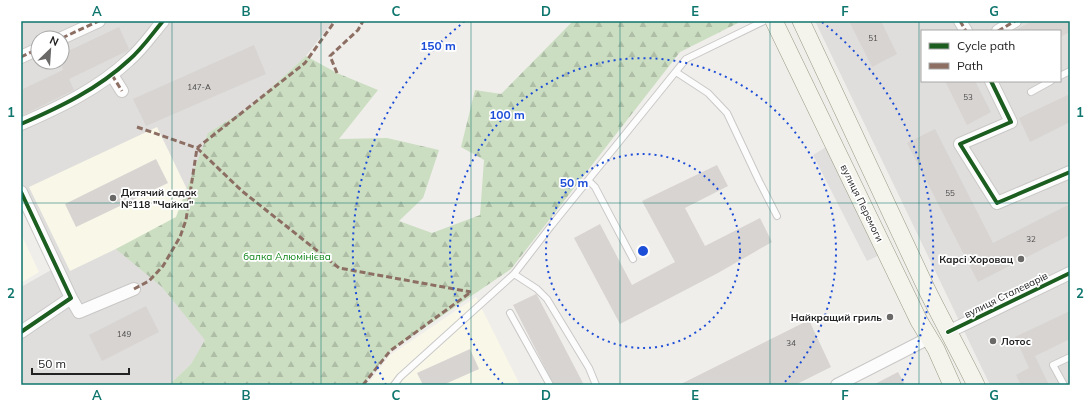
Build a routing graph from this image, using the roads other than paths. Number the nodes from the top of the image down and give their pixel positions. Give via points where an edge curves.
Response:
1 (99, 21) edge
2 (163, 21) edge
3 (764, 21) edge
4 (774, 21) edge
5 (800, 21) edge
6 (960, 21) edge
7 (1015, 21) edge
8 (965, 30) edge
9 (1000, 30) edge
10 (70, 34) edge
11 (1070, 71) edge
12 (676, 72) junction
13 (112, 74) junction
14 (1061, 76) edge
15 (991, 82) edge
16 (1049, 82) edge
17 (122, 91) dead end
18 (1031, 92) dead end
19 (21, 124) edge
20 (1070, 172) edge
21 (588, 180) junction
22 (21, 192) edge
23 (777, 216) dead end
24 (633, 258) dead end
25 (1070, 273) edge
26 (514, 274) junction
27 (134, 289) dead end
28 (71, 298) junction
29 (510, 313) dead end
30 (21, 332) edge
31 (948, 332) junction
32 (929, 338) junction
33 (1070, 357) edge
34 (394, 385) edge
35 (550, 385) edge
36 (596, 385) edge
37 (837, 385) edge
38 (952, 385) edge
39 (976, 385) edge
40 (1064, 385) edge

1 - 10 street
2 - 13 street via 130,60
3 - 12 lane via 686,60
4 - 32 main road, вулиця Перемоги
5 - 31 main road
6 - 8 street
7 - 9 street
11 - 14 lane
12 - 21 lane
12 - 23 lane via 708,93 727,114
13 - 17 street
13 - 19 street via 76,98
15 - 20 street via 1011,122 960,144 997,203
16 - 18 lane
21 - 24 lane via 595,187
21 - 26 lane
22 - 28 street
25 - 31 street, вулиця Сталеварів
26 - 34 lane
26 - 36 lane via 547,299 589,368
27 - 28 street via 79,312
28 - 30 street
29 - 35 lane
31 - 39 main road
32 - 37 street
32 - 38 main road, вулиця Перемоги
33 - 40 lane via 1054,365

